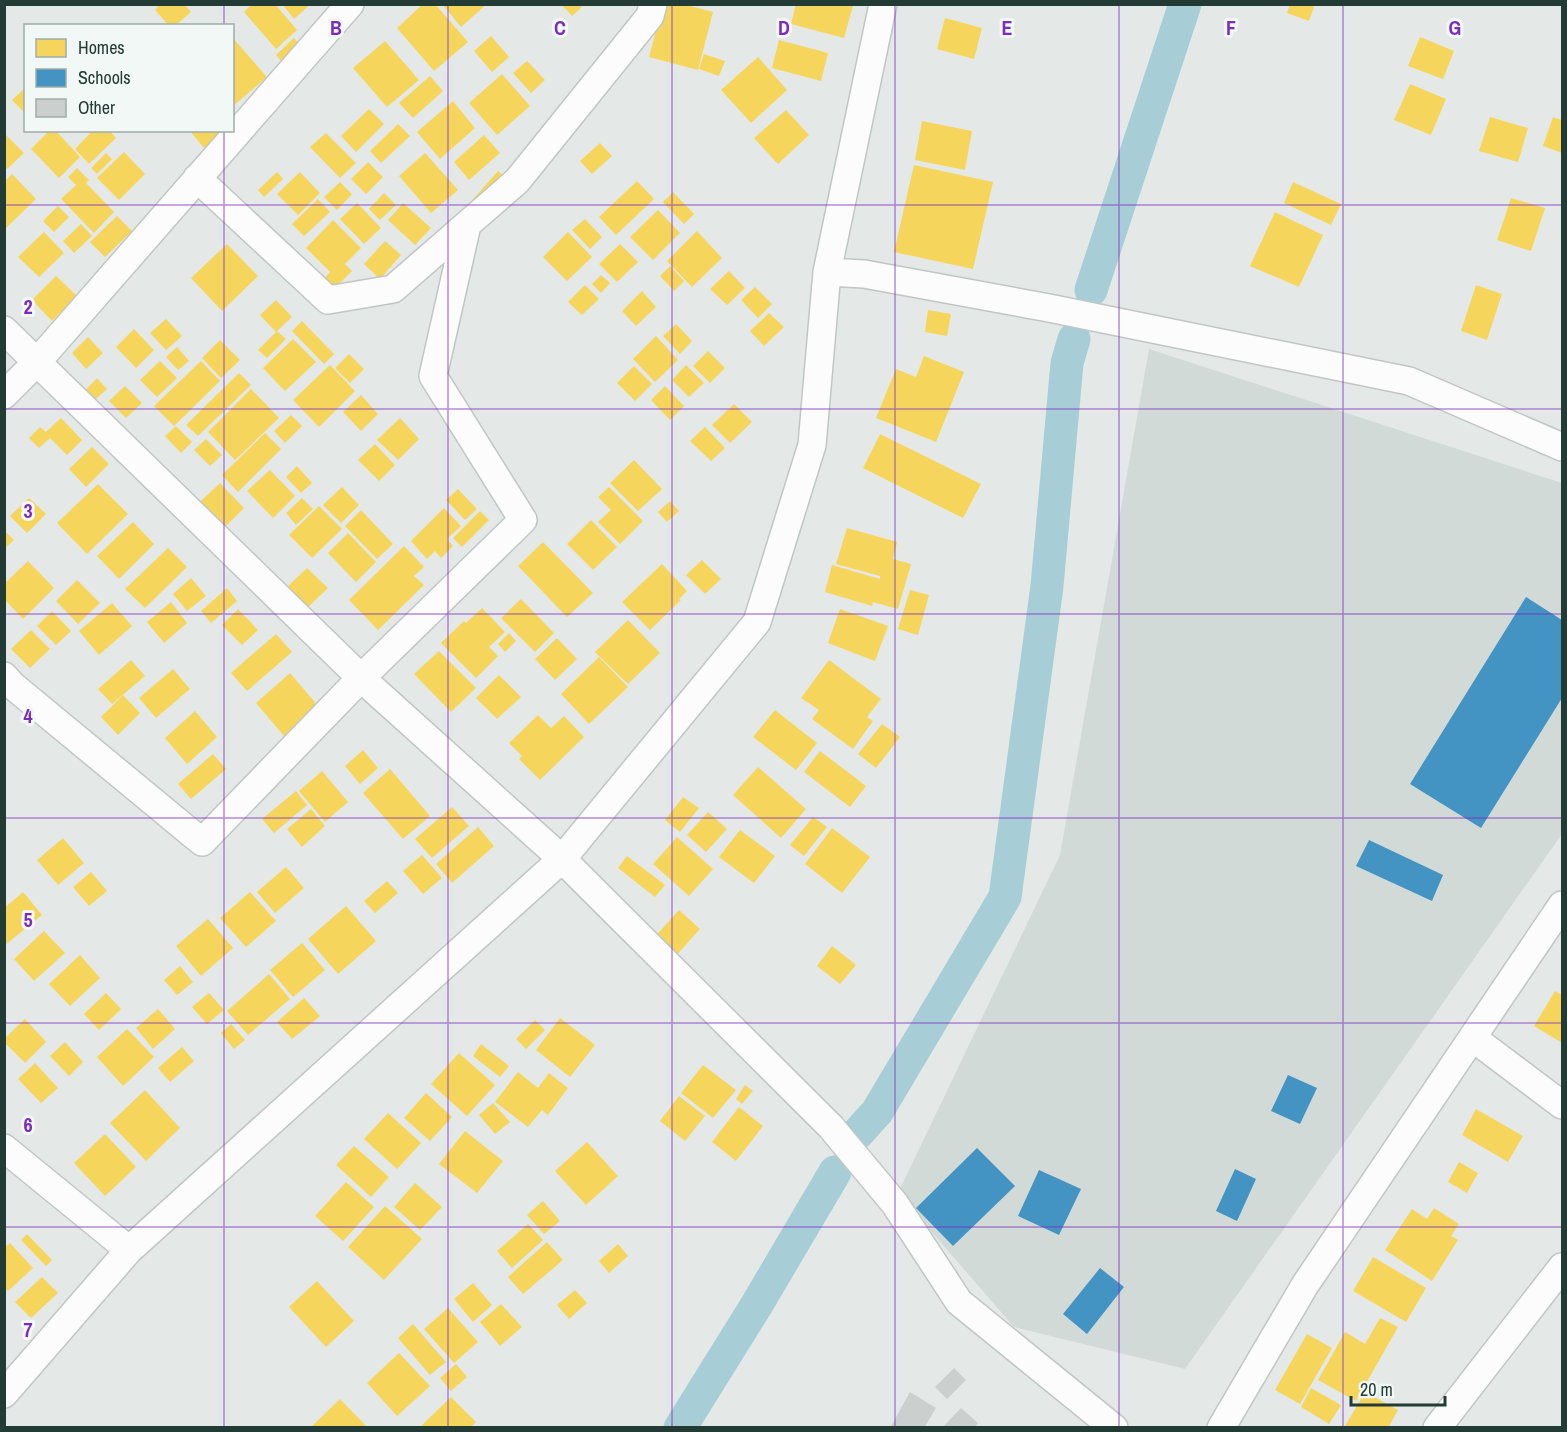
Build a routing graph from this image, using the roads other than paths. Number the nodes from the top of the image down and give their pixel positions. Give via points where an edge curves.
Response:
1 (350, 4) edge
2 (653, 4) edge
3 (883, 4) edge
4 (197, 178) junction
5 (467, 225) junction
6 (827, 272) junction
7 (4, 330) edge
8 (37, 362) junction
9 (4, 395) edge
10 (1563, 447) edge
11 (361, 678) junction
12 (7, 685) edge
13 (562, 859) junction
14 (1563, 905) edge
15 (1473, 1038) junction
16 (1563, 1105) edge
17 (4, 1148) edge
18 (129, 1250) junction
19 (1563, 1267) edge
20 (4, 1394) edge
21 (1114, 1428) edge
22 (1221, 1428) edge
23 (1437, 1428) edge

1 - 4 street
2 - 5 street via 650,16 517,181
3 - 6 street
4 - 5 street via 328,300 393,289
4 - 8 street
5 - 11 street via 433,376 523,520
6 - 10 street via 864,274 1049,308 1409,381
6 - 13 street via 812,445 758,622
7 - 8 street
8 - 9 street
8 - 11 street
11 - 12 street via 202,842
11 - 13 street
13 - 18 street
13 - 21 street via 831,1127 895,1204 959,1302
14 - 15 street
15 - 16 street
15 - 22 street via 1305,1286
17 - 18 street
18 - 20 street
19 - 23 street

